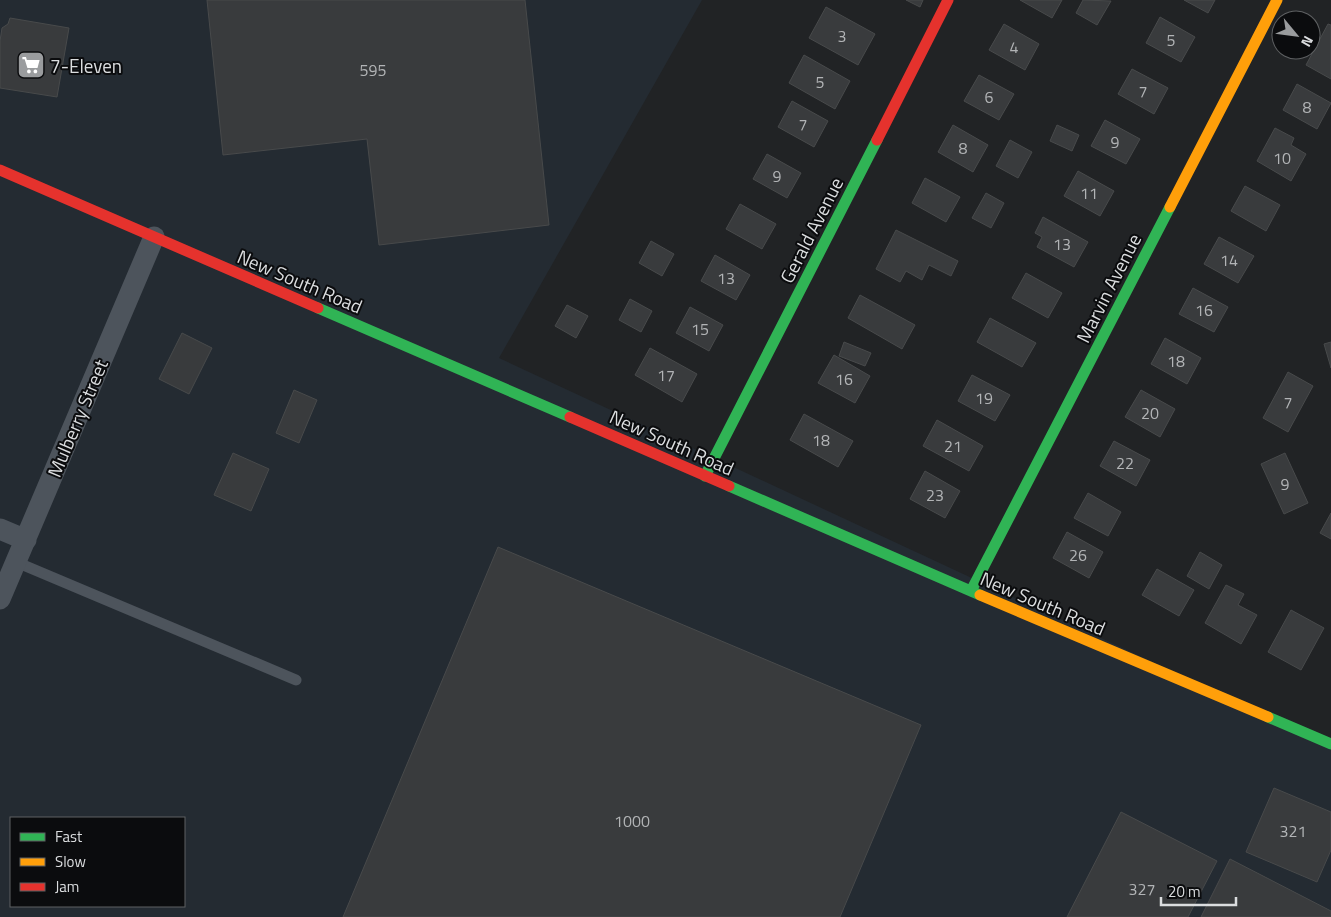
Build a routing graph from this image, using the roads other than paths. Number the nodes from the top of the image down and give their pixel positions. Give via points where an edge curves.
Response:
1 (948, 0) edge
2 (1277, 0) edge
3 (0, 170) edge
4 (154, 237) junction
5 (705, 476) junction
6 (0, 529) edge
7 (26, 540) junction
8 (16, 562) junction
9 (971, 591) junction
10 (0, 599) edge
11 (296, 680) dead end
12 (1331, 744) edge

1 - 5 street, Gerald Avenue
2 - 9 street, Marvin Avenue
3 - 4 street, New South Road
4 - 5 street, New South Road
4 - 7 street, Mulberry Street
5 - 9 street, New South Road
6 - 7 street
7 - 8 street, Mulberry Street
8 - 10 street, Mulberry Street
8 - 11 lane
9 - 12 street, New South Road

